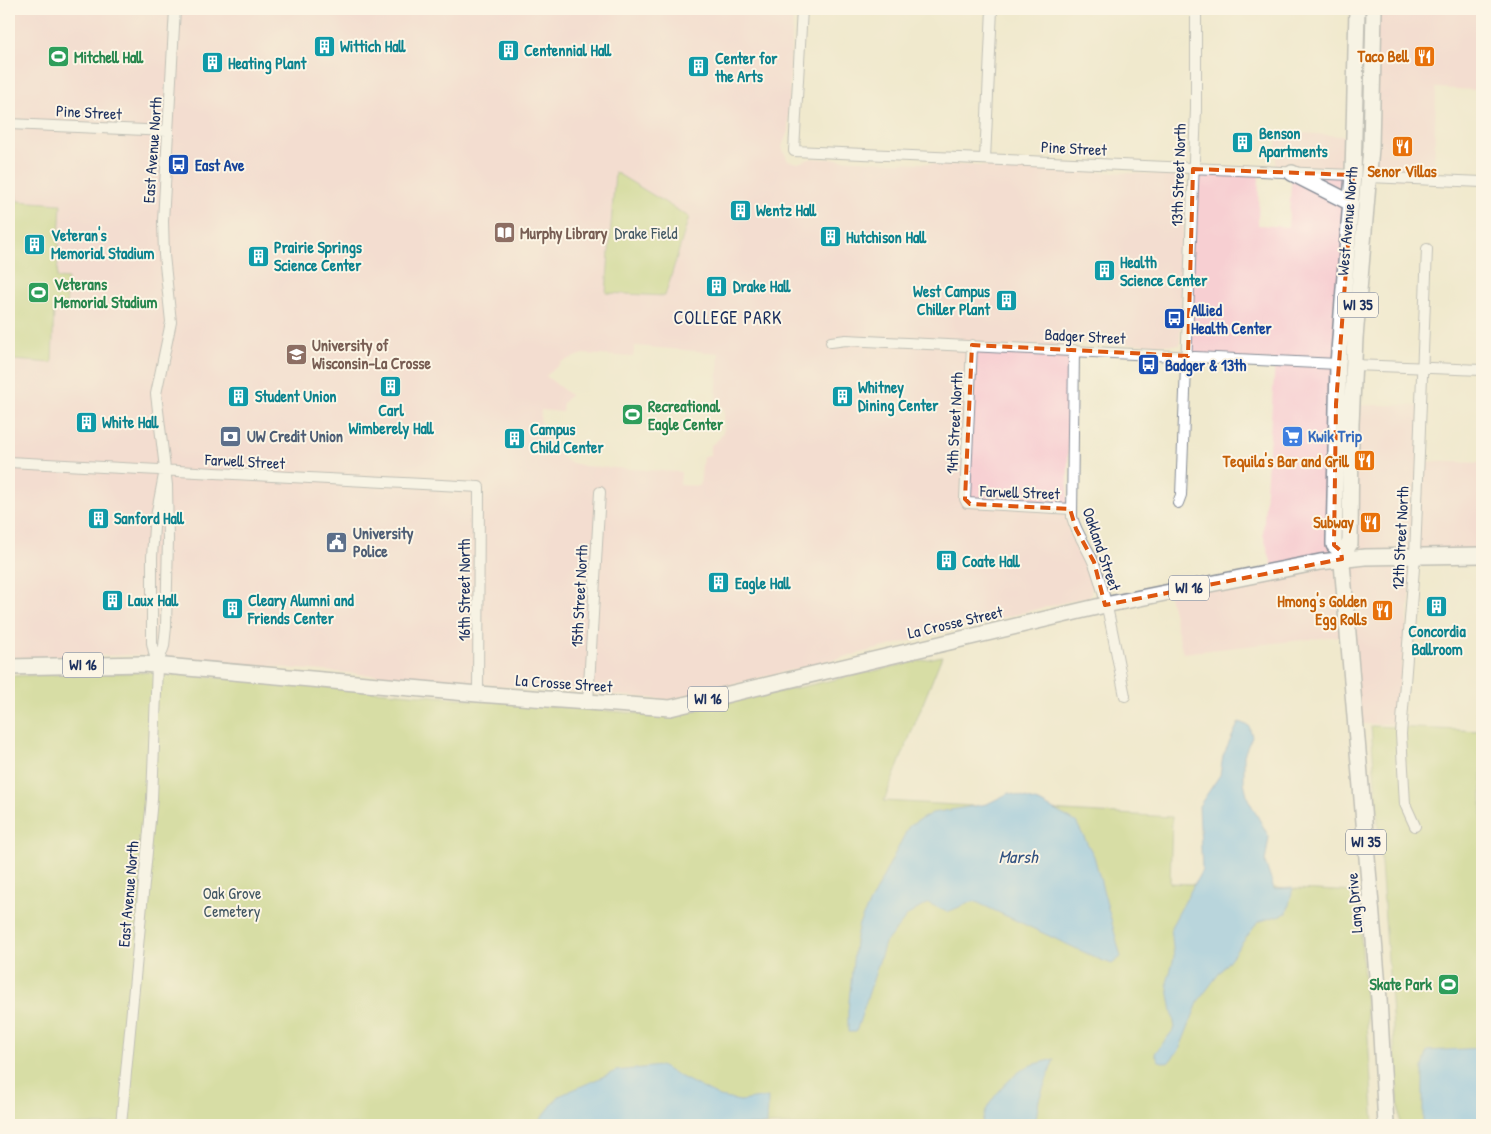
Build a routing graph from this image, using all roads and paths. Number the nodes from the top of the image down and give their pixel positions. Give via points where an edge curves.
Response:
1 (175, 9) edge
2 (802, 9) edge
3 (992, 9) edge
4 (1196, 9) edge
5 (1357, 9) edge
6 (1374, 9) edge
7 (9, 124) edge
8 (168, 131) junction
9 (985, 159) junction
10 (1193, 169) junction
11 (1292, 172) junction
12 (1353, 175) junction
13 (1369, 176) junction
14 (1482, 182) edge
15 (1351, 202) junction
16 (1427, 249) dead end
17 (830, 342) dead end
18 (972, 345) junction
19 (1074, 350) junction
20 (1188, 356) junction
21 (1338, 364) junction
22 (1354, 365) junction
23 (1421, 368) junction
24 (1482, 370) edge
25 (9, 462) edge
26 (165, 472) junction
27 (479, 487) joint
28 (600, 492) dead end
29 (967, 503) joint
30 (1178, 503) dead end
31 (1072, 509) junction
32 (1341, 555) junction
33 (1415, 555) junction
34 (1482, 555) edge
35 (1105, 605) junction
36 (157, 666) junction
37 (9, 667) edge
38 (478, 694) junction
39 (1125, 696) dead end
40 (588, 702) junction
41 (1415, 826) dead end
42 (121, 1125) edge
43 (1386, 1125) edge

1 - 8 street, East Avenue North
2 - 9 street, Pine Street via 794,151
3 - 9 street
4 - 10 street, 13th Street North
5 - 12 main road, West Avenue North / WI 35
6 - 13 main road, West Avenue North / WI 35
7 - 8 street, Pine Street
8 - 26 street, East Avenue North via 163,221 171,322 156,394
9 - 10 street, Pine Street
10 - 11 street, Pine Street
10 - 20 street, 13th Street North
11 - 12 street, Pine Street
11 - 15 main road
12 - 15 main road, West Avenue North / WI 35
13 - 14 street
13 - 22 main road, West Avenue North / WI 35
15 - 21 main road, West Avenue North / WI 35
16 - 23 street, 12th Street North
17 - 18 street, Badger Street
18 - 19 street, Badger Street
18 - 29 street, 14th Street North
19 - 20 street, Badger Street
19 - 31 street, Oakland Street
20 - 21 street, Badger Street
20 - 30 street via 1182,495
21 - 32 main road, West Avenue North / WI 35 via 1334,545
22 - 23 street
22 - 32 main road, West Avenue North / WI 35 via 1350,544
23 - 24 street
23 - 33 street, 12th Street North
25 - 26 street, Farwell Street
26 - 27 street, Farwell Street
26 - 36 street, East Avenue North via 168,539 166,627
26 - 36 street, East Avenue North via 160,484 152,557 152,643
27 - 38 street, 16th Street North
28 - 40 street, 15th Street North
29 - 31 street, Farwell Street
31 - 35 street, Oakland Street via 1076,529 1096,567
32 - 33 main road, WI 16
32 - 35 main road, WI 16
32 - 43 main road, Lang Drive / WI 35 via 1379,999
33 - 34 main road, WI 16
33 - 41 street, 12th Street North via 1401,734 1405,804
35 - 39 street, Oakland Street
35 - 40 main road, La Crosse Street / WI 16 via 670,708
36 - 37 main road, La Crosse Street / WI 16
36 - 38 main road, La Crosse Street / WI 16
36 - 42 street, East Avenue North via 152,799
38 - 40 main road, La Crosse Street / WI 16

